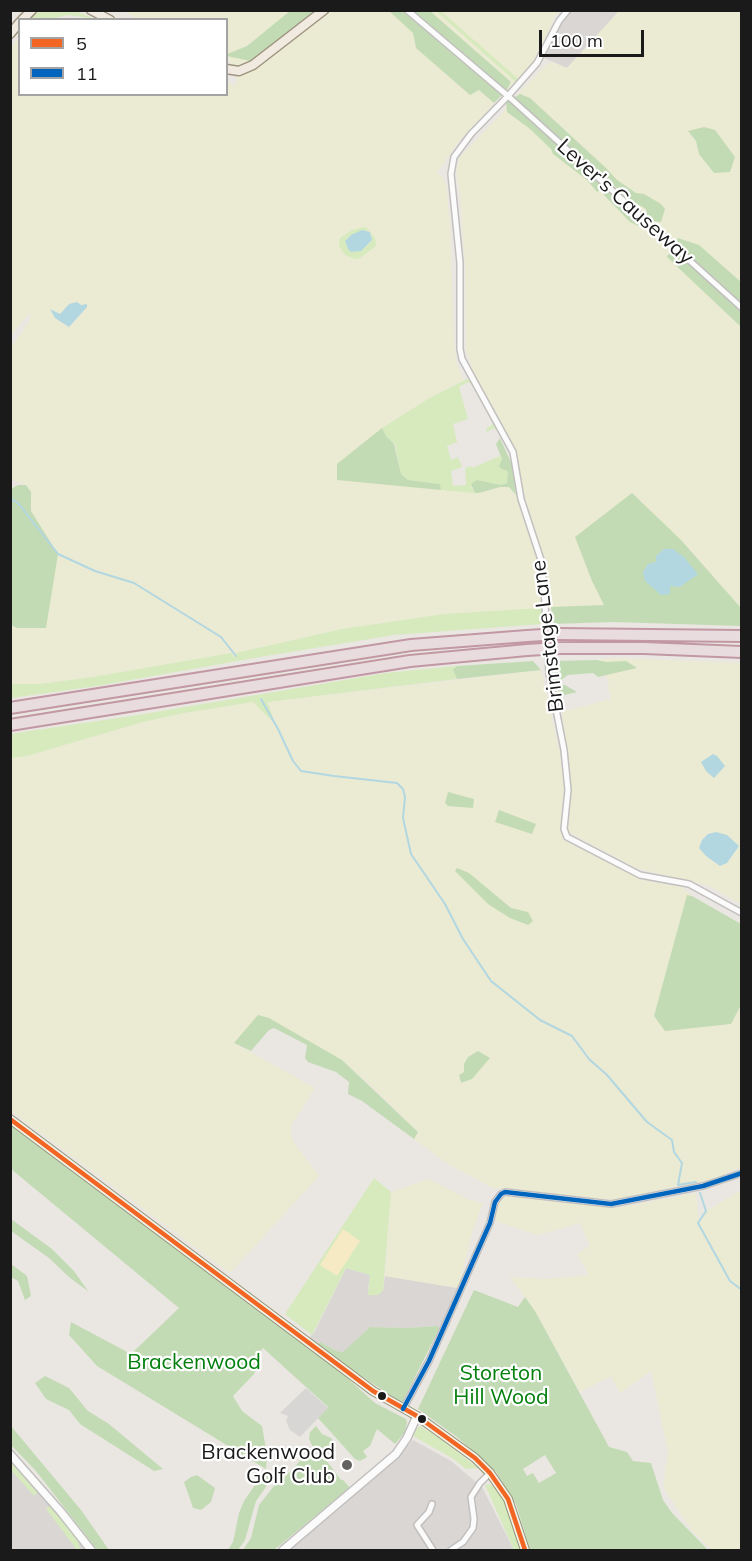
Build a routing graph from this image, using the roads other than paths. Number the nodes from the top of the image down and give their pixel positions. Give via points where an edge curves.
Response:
1 (91, 10) edge
2 (324, 10) edge
3 (407, 10) edge
4 (568, 10) edge
5 (106, 18) edge
6 (228, 69) edge
7 (508, 96) junction
8 (741, 308) edge
9 (741, 636) edge
10 (741, 652) edge
11 (10, 708) edge
12 (10, 725) edge
13 (741, 913) edge
14 (10, 1119) edge
15 (741, 1173) edge
16 (403, 1408) junction
17 (417, 1416) junction
18 (10, 1454) edge
19 (490, 1473) junction
20 (433, 1508) dead end
21 (409, 1523) dead end
22 (417, 1525) junction
23 (89, 1550) edge
24 (283, 1551) edge
25 (433, 1551) edge
26 (451, 1551) edge
27 (525, 1551) edge

1 - 5 main road
2 - 6 main road via 253,65
3 - 7 street, Lever's Causeway
4 - 7 street, Brimstage Lane via 537,63
7 - 8 street, Lever's Causeway
7 - 13 street, Brimstage Lane via 454,157 451,174 460,263 460,349 467,370 513,452 521,499 541,560 549,673 568,790 564,829 567,837 640,875 689,885
9 - 11 highway, bridge via 558,634 411,645
10 - 12 highway, bridge via 559,648 410,661
14 - 16 main road via 355,1378
15 - 16 street via 703,1186 611,1204 501,1194 446,1326
16 - 17 main road
17 - 19 main road
17 - 24 street via 396,1454
18 - 23 street
19 - 26 street via 471,1497 473,1528
19 - 27 main road via 508,1499
20 - 22 street
21 - 22 street
22 - 25 street

